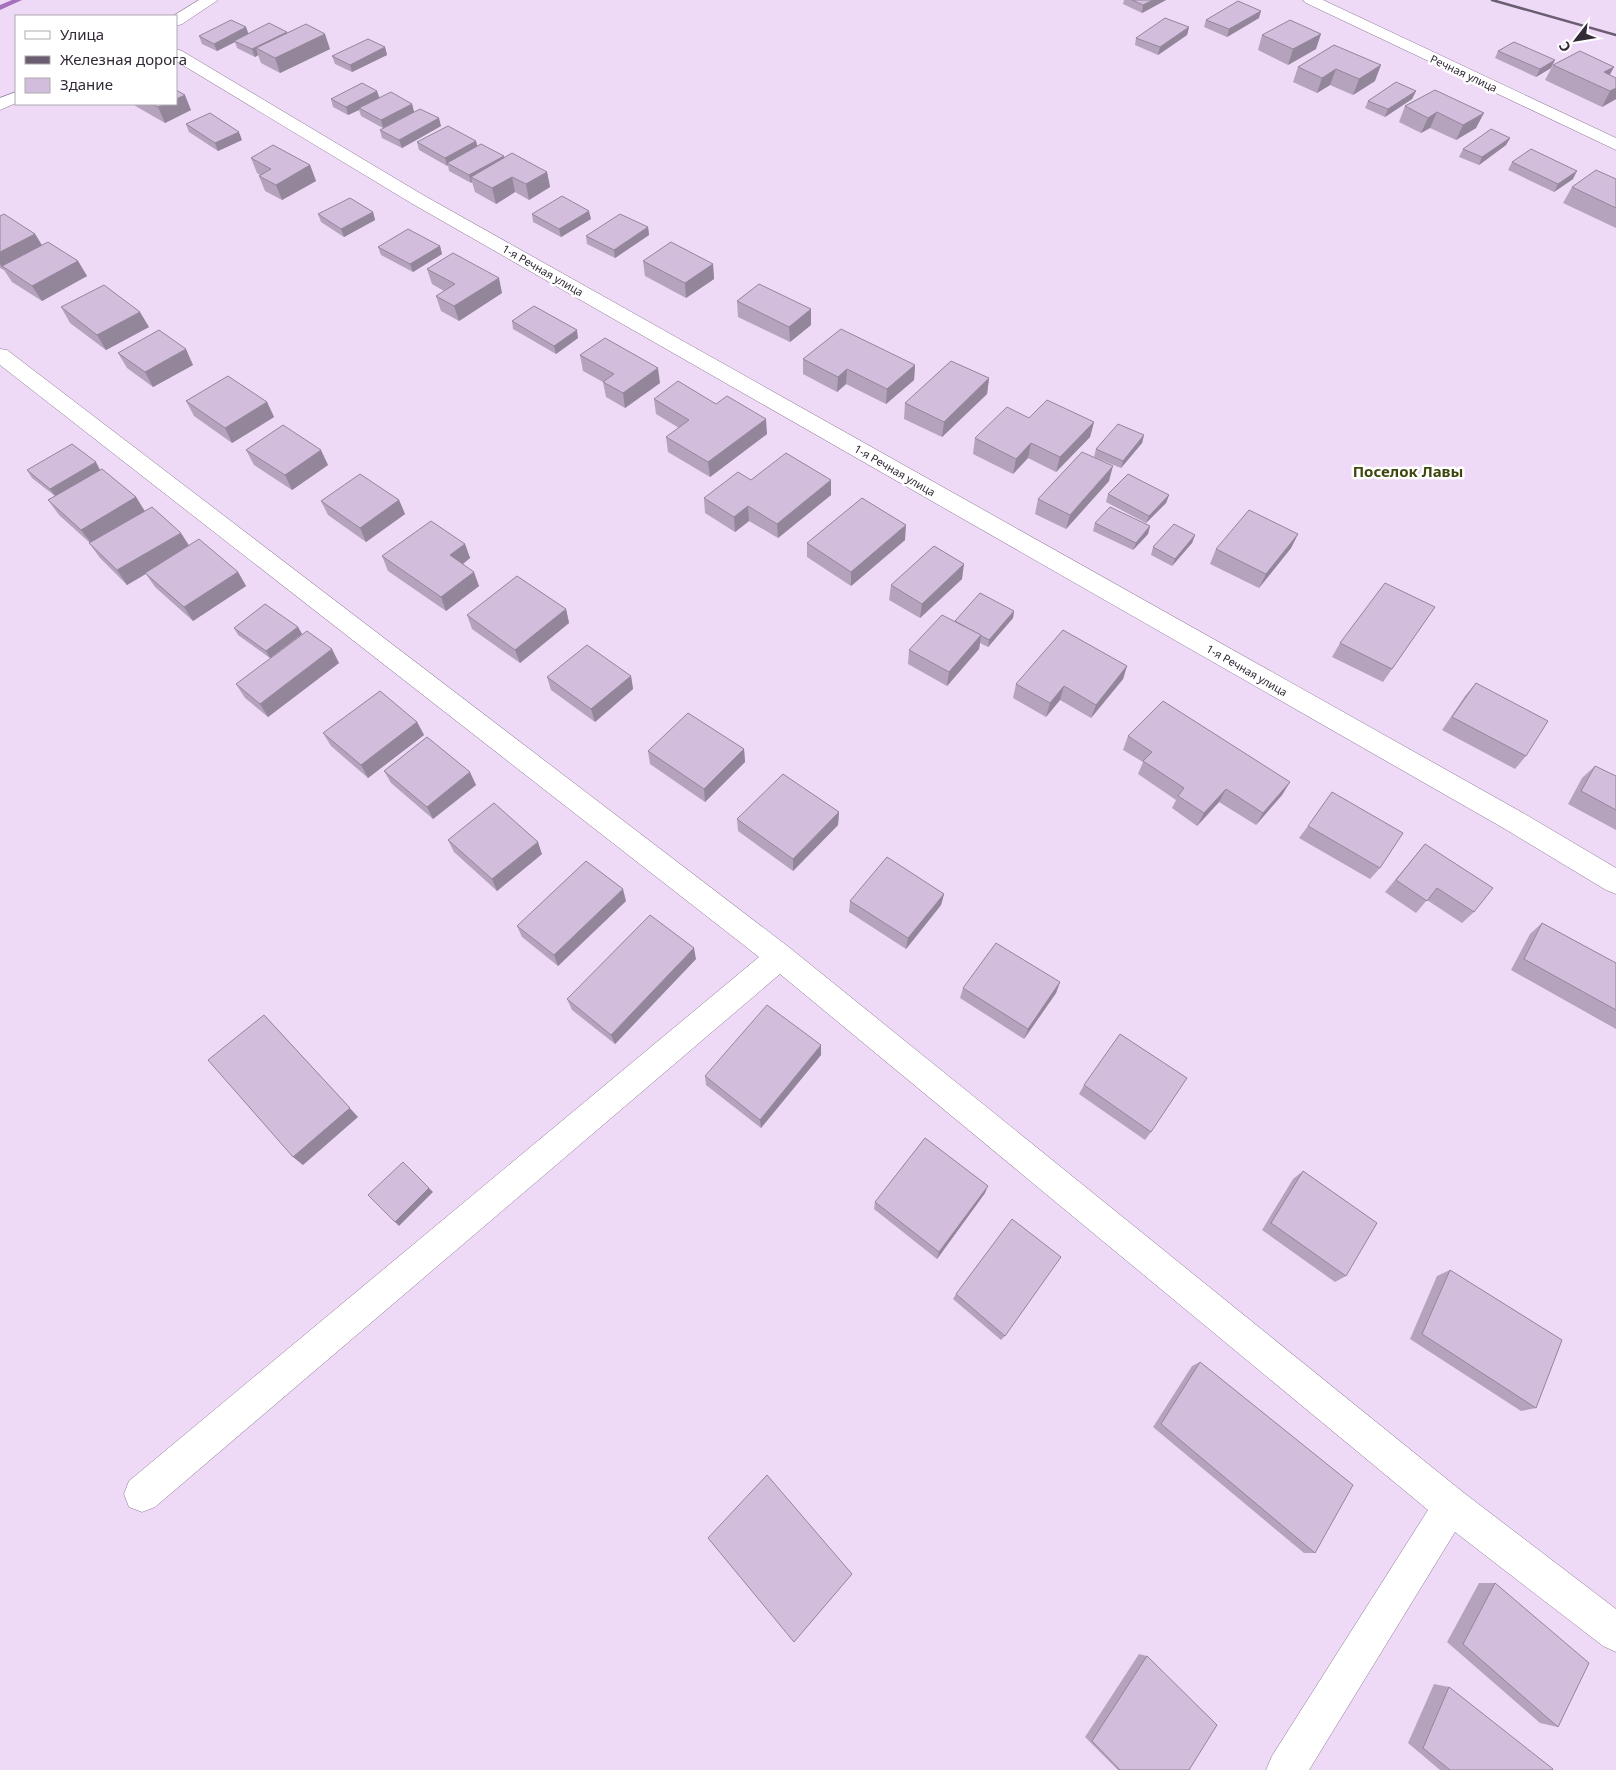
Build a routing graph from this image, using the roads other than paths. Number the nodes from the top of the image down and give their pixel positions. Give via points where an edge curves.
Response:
1 (210, 0) edge
2 (1311, 0) edge
3 (178, 20) edge
4 (178, 55) edge
5 (15, 97) edge
6 (0, 104) edge
7 (1616, 145) edge
8 (0, 355) edge
9 (1616, 882) edge
10 (780, 957) junction
11 (142, 1494) dead end
12 (1450, 1506) junction
13 (1616, 1633) edge
14 (1286, 1770) edge

1 - 3 street
2 - 7 street, Речная улица
4 - 9 street, 1-я Речная улица via 417,199 1514,821
5 - 6 street
8 - 10 street
10 - 11 street
10 - 12 street
12 - 13 street
12 - 14 street

